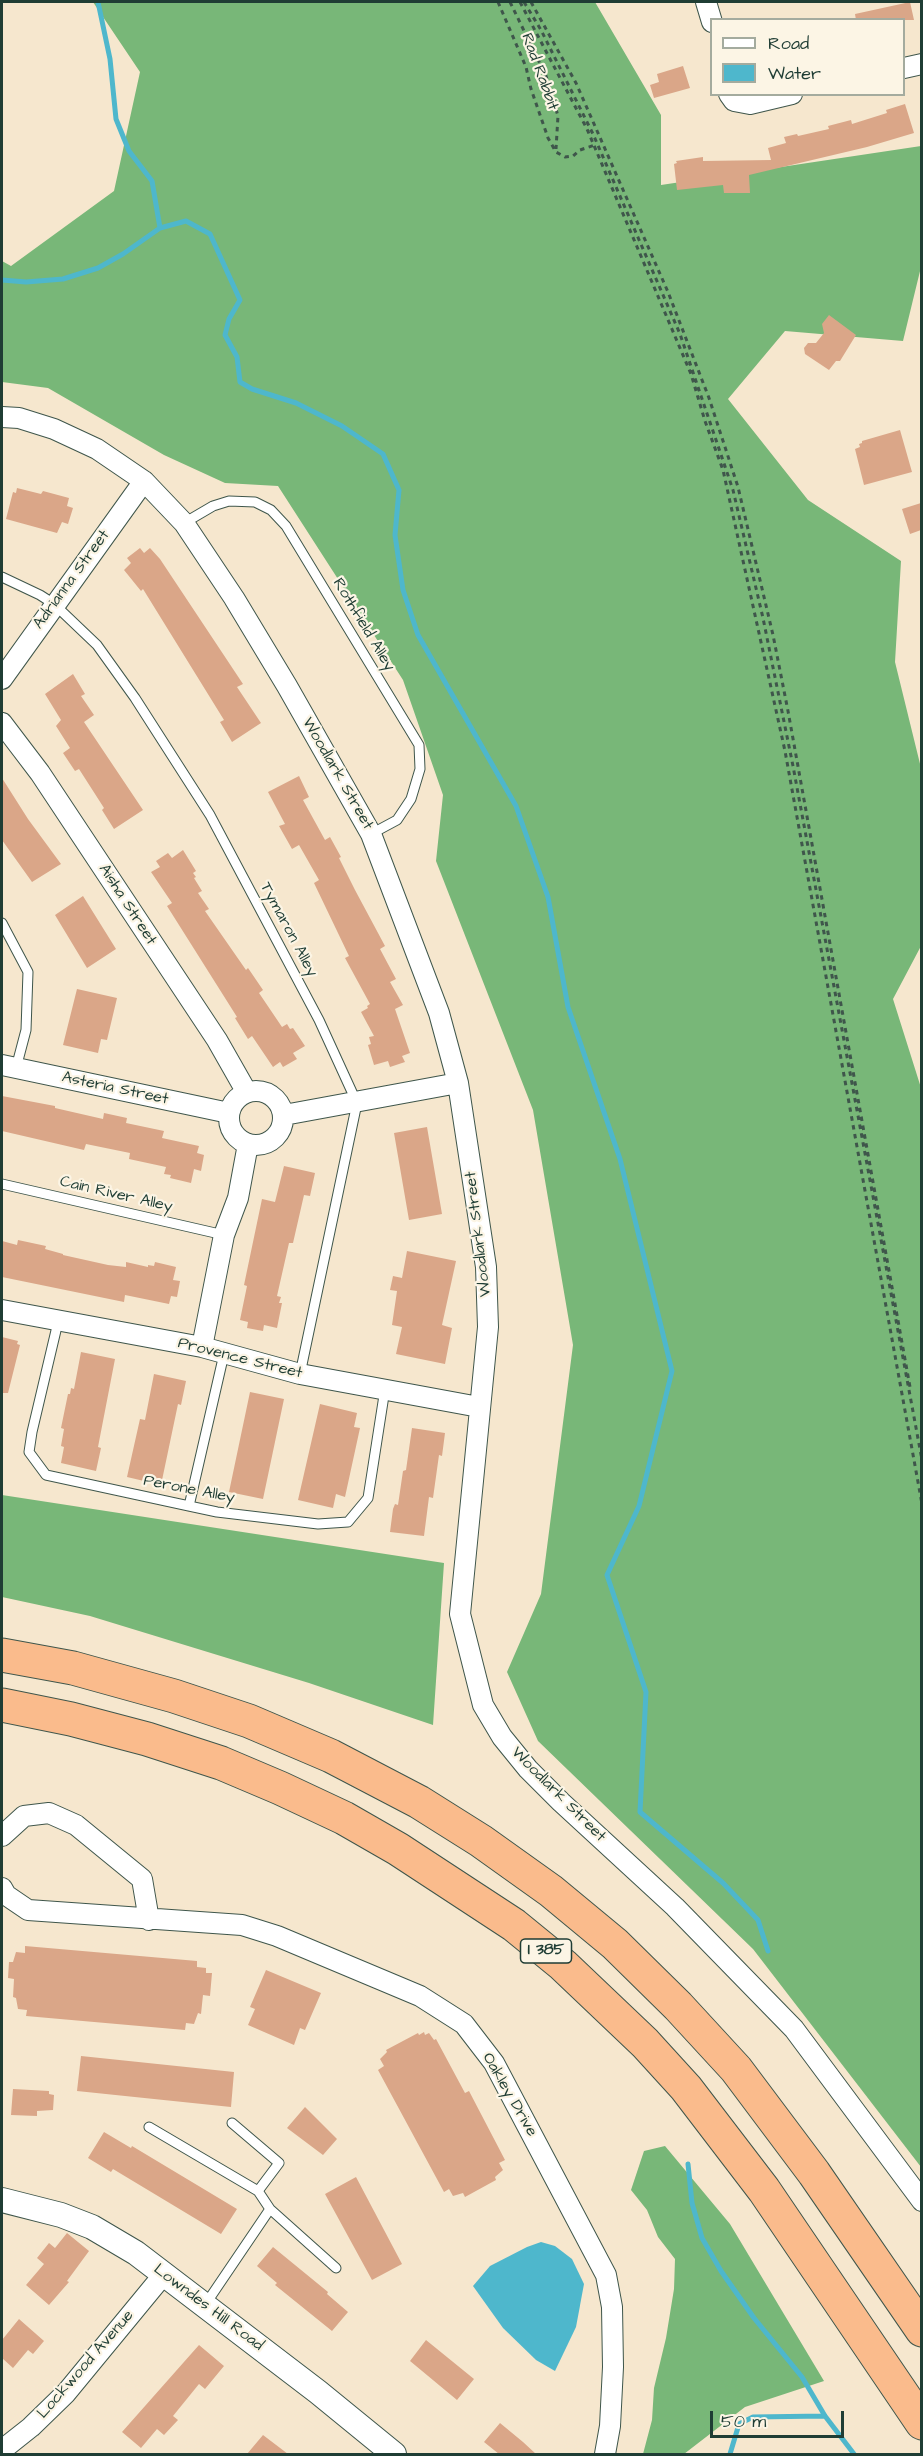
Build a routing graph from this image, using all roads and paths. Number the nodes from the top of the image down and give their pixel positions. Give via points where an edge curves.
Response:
1 (498, 2) edge
2 (510, 2) edge
3 (522, 2) edge
4 (531, 2) edge
5 (706, 2) edge
6 (710, 18) edge
7 (921, 64) edge
8 (905, 68) edge
9 (730, 96) edge
10 (784, 96) edge
11 (597, 144) junction
12 (556, 152) junction
13 (2, 417) edge
14 (144, 481) junction
15 (184, 523) junction
16 (2, 577) edge
17 (54, 604) junction
18 (2, 679) edge
19 (2, 723) edge
20 (371, 834) junction
21 (2, 923) edge
22 (9, 1066) edge
23 (459, 1083) junction
24 (246, 1091) junction
25 (357, 1103) junction
26 (229, 1113) junction
27 (284, 1115) junction
28 (248, 1144) junction
29 (2, 1184) edge
30 (224, 1235) junction
31 (2, 1310) edge
32 (58, 1322) junction
33 (202, 1347) junction
34 (224, 1354) junction
35 (300, 1374) junction
36 (385, 1389) junction
37 (480, 1407) junction
38 (921, 1450) edge
39 (921, 1460) edge
40 (921, 1504) edge
41 (189, 1506) junction
42 (2, 1655) edge
43 (2, 1705) edge
44 (2, 1836) edge
45 (2, 1888) edge
46 (150, 1920) junction
47 (232, 2124) dead end
48 (149, 2127) dead end
49 (258, 2191) junction
50 (2, 2200) edge
51 (921, 2201) edge
52 (270, 2209) junction
53 (336, 2268) dead end
54 (164, 2274) junction
55 (205, 2305) junction
56 (921, 2330) edge
57 (921, 2423) edge
58 (2, 2450) edge
59 (394, 2454) edge
60 (605, 2454) edge

1 - 12 path, Rad Rabbit
2 - 12 path, Rad Rabbit via 549,86 558,116
3 - 11 path via 541,30
3 - 40 path via 587,129 691,374 723,470 785,751
4 - 38 path via 576,83 668,292 738,487 788,711
5 - 6 street
7 - 8 street
9 - 10 street via 734,101 750,104
11 - 12 path via 573,156
11 - 39 path via 680,334 732,490 793,766
13 - 14 street, Woodlark Street via 54,429 97,449
14 - 15 street, Woodlark Street
14 - 17 street, Adrianna Street
15 - 20 street, Woodlark Street via 258,637
15 - 20 lane, Rothfield Alley via 229,501 255,502 271,510 286,526 419,745 420,770 411,799 397,820
16 - 17 lane, Tymaron Alley
17 - 18 street, Adrianna Street
17 - 25 lane, Tymaron Alley via 97,645 210,815 319,1020
19 - 24 street, Aisha Street via 40,773 217,1040
20 - 23 street, Woodlark Street via 440,1013
21 - 22 lane via 28,972 26,1030
22 - 26 street, Asteria Street
23 - 25 street
23 - 37 street, Woodlark Street via 486,1267 488,1327
24 - 26 street via 235,1100
24 - 27 street via 274,1096
25 - 27 street
25 - 35 lane
26 - 28 street via 234,1134
27 - 28 street via 277,1135 268,1143
28 - 30 street via 238,1197
29 - 30 lane, Cain River Alley
30 - 33 street
31 - 32 street, Provence Street
32 - 33 street, Provence Street
32 - 41 lane, Perone Alley via 29,1452 46,1475
33 - 34 street, Provence Street
34 - 35 street, Provence Street
34 - 41 lane
35 - 36 street, Provence Street
36 - 37 street, Provence Street
36 - 41 lane, Perone Alley via 368,1498 348,1522 318,1524
37 - 51 street, Woodlark Street via 460,1614 483,1705 528,1769 675,1907 794,2029
42 - 56 highway, I 385 via 174,1695 311,1747 419,1802 551,1891 615,1944 736,2069 814,2173
43 - 57 highway, I 385 via 147,1739 221,1763 280,1788 398,1849 514,1924 645,2043 686,2088 764,2190
44 - 46 street via 24,1816 49,1813 76,1825 142,1879
45 - 46 street, Oakley Drive via 28,1910
46 - 60 street, Oakley Drive via 242,1925 278,1936 420,1996 464,2024 494,2063 606,2275 612,2307 613,2367
47 - 49 lane via 279,2163
48 - 49 lane
49 - 52 lane
50 - 54 street, Lowndes Hill Road via 92,2227
52 - 53 lane
52 - 55 lane
54 - 55 street, Lowndes Hill Road
54 - 58 street, Lockwood Avenue via 66,2392
55 - 59 street, Lowndes Hill Road

